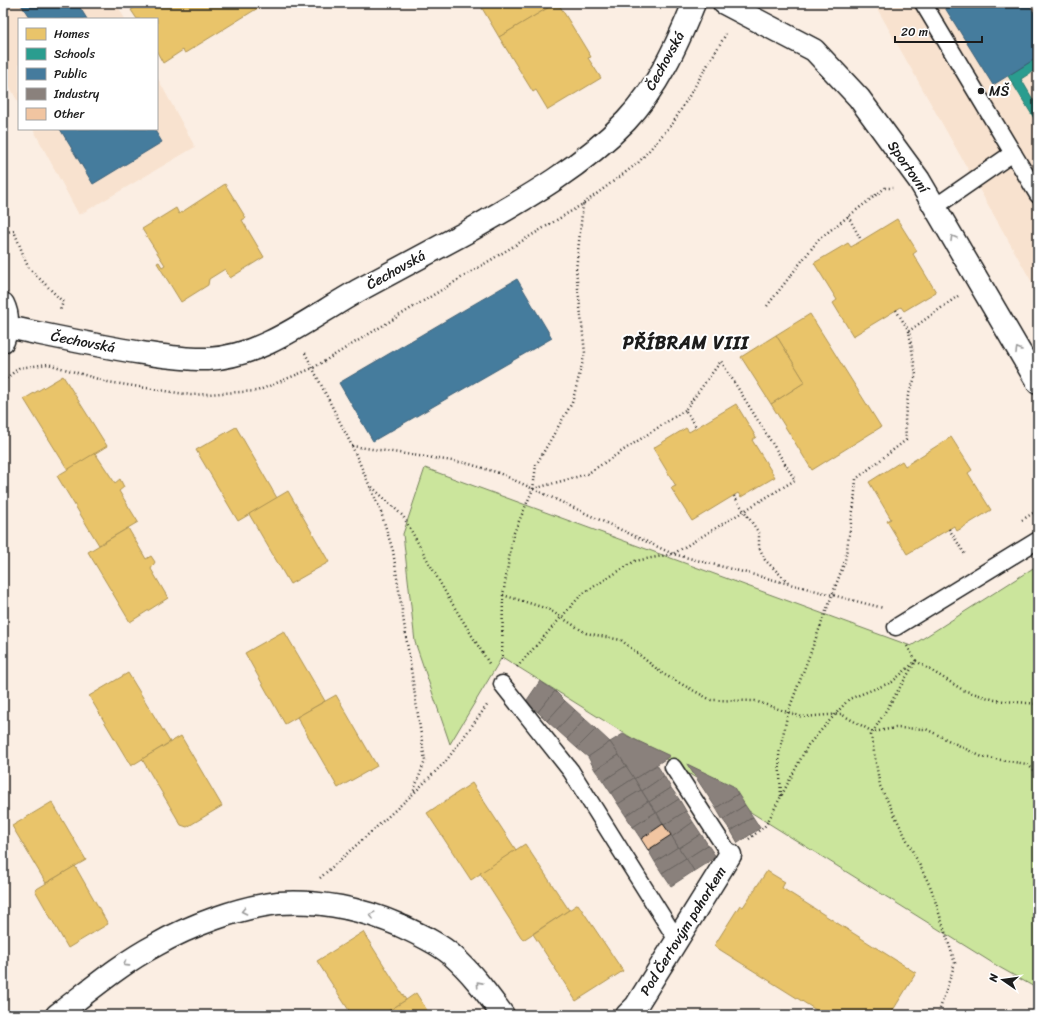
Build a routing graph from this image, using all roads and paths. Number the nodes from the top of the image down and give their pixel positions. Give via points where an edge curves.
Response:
1 (694, 3) edge
2 (724, 3) edge
3 (923, 3) edge
4 (1013, 153) junction
5 (900, 189) dead end
6 (1038, 195) edge
7 (583, 204) dead end
8 (935, 207) junction
9 (848, 216) junction
10 (5, 232) dead end
11 (861, 240) dead end
12 (960, 294) dead end
13 (3, 304) edge
14 (767, 306) dead end
15 (896, 310) dead end
16 (60, 314) dead end
17 (293, 329) junction
18 (908, 331) junction
19 (5, 334) edge
20 (1038, 383) edge
21 (685, 410) junction
22 (697, 428) dead end
23 (352, 446) junction
24 (370, 486) junction
25 (534, 489) junction
26 (734, 496) dead end
27 (744, 511) junction
28 (949, 529) dead end
29 (1038, 540) edge
30 (673, 554) junction
31 (966, 556) dead end
32 (790, 584) junction
33 (503, 595) junction
34 (833, 595) junction
35 (884, 608) dead end
36 (896, 628) joint
37 (916, 661) junction
38 (502, 684) junction
39 (1038, 704) edge
40 (788, 712) junction
41 (835, 714) junction
42 (873, 732) junction
43 (673, 767) dead end
44 (1038, 774) edge
45 (413, 794) dead end
46 (781, 796) junction
47 (730, 855) junction
48 (677, 940) junction
49 (638, 1012) edge
50 (57, 1015) edge
51 (502, 1015) edge
52 (938, 1015) edge

1 - 17 street, Čechovská via 679,41 654,86 627,120 595,150 516,204
2 - 8 street, Sportovní via 814,50 859,98 919,180
3 - 4 lane
4 - 6 lane
4 - 8 lane
5 - 9 path via 885,188
7 - 25 path via 576,270 585,353 572,403 536,465
20 -> 8 street, Sportovní
9 - 11 path
9 - 14 path via 819,239
10 - 16 path via 14,231 28,267 63,302
12 - 18 path
13 - 19 street via 7,318
15 - 18 path
17 - 19 street, Čechovská via 247,352 208,358 165,356
17 - 23 path
18 - 34 path via 916,375 908,396 906,440 856,478 845,561
21 - 22 path
21 - 25 path via 587,474
21 - 27 path via 721,361 795,480
23 - 24 path
23 - 25 path via 466,463 498,473
24 - 38 path via 403,516 446,595
24 - 45 path via 393,551 425,761
25 - 30 path
25 - 33 path via 513,535
26 - 27 path
27 - 30 path
27 - 32 path via 759,533 759,546 765,560
28 - 31 path
29 - 36 lane
30 - 32 path
32 - 34 path
33 - 38 path
33 - 40 path via 548,610 586,633 621,640 663,674 711,700 755,701
34 - 35 path
34 - 40 path
36 - 37 path
37 - 39 path via 963,690 995,700
37 - 41 path via 892,682 849,699
37 - 42 path
38 - 48 lane via 571,771
40 - 41 path via 802,717
40 - 46 path via 779,754
41 - 42 path via 841,714
41 - 46 path via 808,745
42 - 44 path via 895,728 926,729 982,757 1027,764
42 - 52 path via 871,735 880,786 930,888 955,963
43 - 47 lane
46 - 47 path via 766,825
47 - 48 street, Pod Čertovým pahorkem
48 - 49 street, Pod Čertovým pahorkem
51 -> 50 street via 486,992 453,956 416,933 376,915 333,906 278,903 229,914 196,925 155,945

